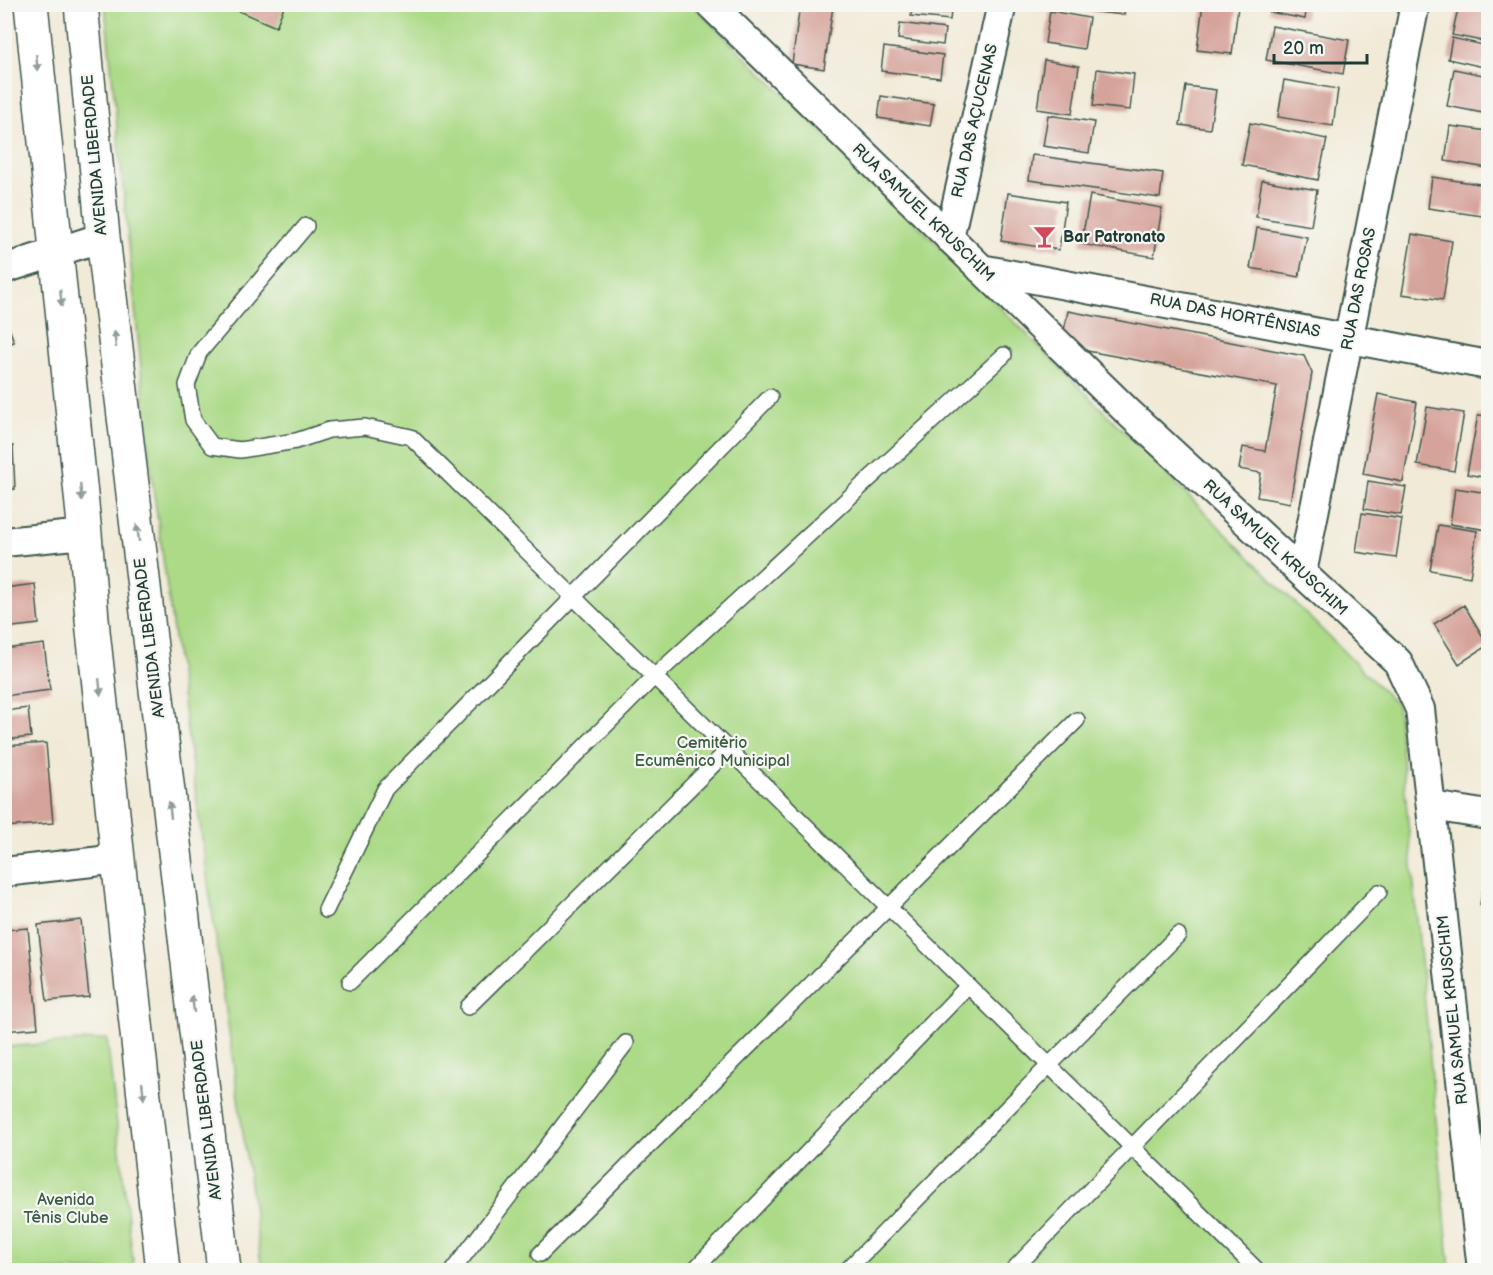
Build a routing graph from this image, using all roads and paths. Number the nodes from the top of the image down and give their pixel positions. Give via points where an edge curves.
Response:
1 (31, 4) edge
2 (81, 4) edge
3 (710, 4) edge
4 (1002, 4) edge
5 (1415, 4) edge
6 (306, 226) dead end
7 (103, 237) junction
8 (949, 238) junction
9 (56, 252) junction
10 (4, 269) edge
11 (981, 269) junction
12 (1349, 338) junction
13 (1004, 355) dead end
14 (1488, 365) edge
15 (770, 397) dead end
16 (85, 534) junction
17 (4, 542) edge
18 (1302, 573) junction
19 (573, 597) junction
20 (654, 677) junction
21 (1077, 720) dead end
22 (729, 750) junction
23 (1432, 806) junction
24 (1488, 815) edge
25 (119, 859) junction
26 (4, 872) edge
27 (1379, 892) dead end
28 (888, 908) junction
29 (326, 910) dead end
30 (1178, 935) dead end
31 (350, 982) dead end
32 (968, 986) junction
33 (468, 1006) dead end
34 (626, 1043) dead end
35 (1049, 1066) junction
36 (1132, 1148) junction
37 (540, 1254) dead end
38 (163, 1270) edge
39 (224, 1270) edge
40 (453, 1270) edge
41 (694, 1270) edge
42 (847, 1270) edge
43 (1013, 1270) edge
44 (1257, 1270) edge
45 (1482, 1270) edge

1 -> 9 street
2 - 7 street, AVENIDA LIBERDADE
3 - 8 street, RUA SAMUEL KRUSCHIM
4 - 8 street, RUA DAS AÇUCENAS
5 - 12 street, RUA DAS ROSAS
6 - 19 lane via 199,353 187,385 193,420 212,446 240,450 296,441 329,430 365,427 411,438
7 - 9 street
39 -> 7 street, AVENIDA LIBERDADE
8 - 11 street, RUA SAMUEL KRUSCHIM
9 - 10 street
9 -> 16 street
11 - 12 street, RUA DAS HORTÊNSIAS
11 - 18 street, RUA SAMUEL KRUSCHIM
12 - 14 street, RUA DAS HORTÊNSIAS
12 - 18 street, RUA DAS ROSAS
13 - 20 lane
15 - 19 lane
16 - 17 street
16 -> 25 street
18 - 23 street, RUA SAMUEL KRUSCHIM via 1398,662 1420,709
19 - 20 lane
19 - 29 lane via 385,789
20 - 22 lane
20 - 31 lane
21 - 28 lane
22 - 28 lane
22 - 33 lane
23 - 24 street
23 - 45 street, RUA SAMUEL KRUSCHIM
25 - 26 street
25 -> 38 street
27 - 36 lane
28 - 32 lane
28 - 37 lane
30 - 35 lane
32 - 35 lane
32 - 41 lane
34 - 40 lane
35 - 36 lane
35 - 42 lane
36 - 43 lane
36 - 44 lane

